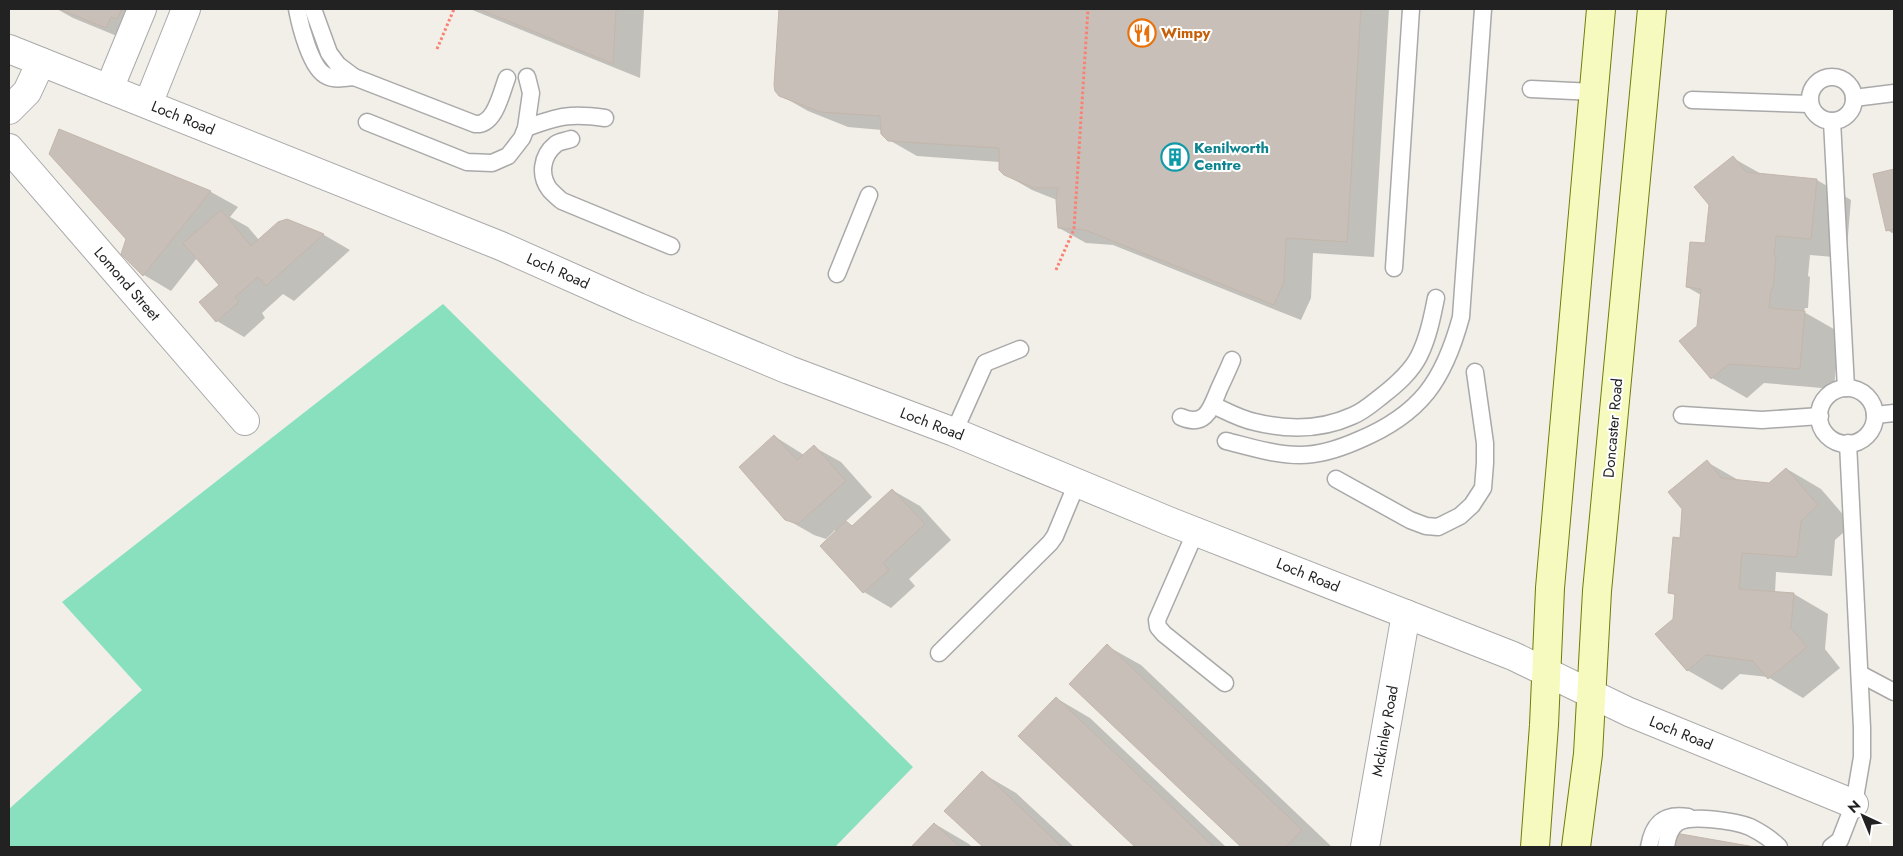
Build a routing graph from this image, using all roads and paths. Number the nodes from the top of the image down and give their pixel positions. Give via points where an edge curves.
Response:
1 (142, 9) edge
2 (186, 9) edge
3 (297, 9) edge
4 (313, 9) edge
5 (454, 9) edge
6 (1088, 9) edge
7 (1411, 9) edge
8 (1483, 9) edge
9 (1601, 9) edge
10 (1652, 9) edge
11 (9, 49) edge
12 (437, 49) dead end
13 (41, 62) junction
14 (354, 77) junction
15 (527, 77) dead end
16 (507, 78) dead end
17 (109, 89) junction
18 (1531, 89) dead end
19 (1594, 92) junction
20 (1894, 93) edge
21 (1854, 98) junction
22 (1692, 100) dead end
23 (148, 104) junction
24 (1810, 104) junction
25 (9, 110) edge
26 (605, 118) dead end
27 (1832, 121) junction
28 (367, 122) dead end
29 (526, 128) junction
30 (571, 140) dead end
31 (9, 148) edge
32 (869, 195) dead end
33 (671, 246) dead end
34 (1394, 268) dead end
35 (1056, 270) dead end
36 (837, 274) dead end
37 (1436, 298) dead end
38 (1020, 349) dead end
39 (1232, 360) dead end
40 (1475, 372) dead end
41 (1846, 388) junction
42 (1213, 405) junction
43 (1894, 413) edge
44 (1682, 415) dead end
45 (1875, 415) junction
46 (1820, 416) junction
47 (1182, 417) dead end
48 (245, 420) dead end
49 (954, 432) junction
50 (1226, 441) dead end
51 (1848, 444) junction
52 (1336, 479) dead end
53 (1077, 483) junction
54 (1196, 531) junction
55 (1406, 614) junction
56 (938, 653) dead end
57 (1546, 672) junction
58 (1860, 674) junction
59 (1224, 683) dead end
60 (1894, 692) edge
61 (1590, 694) junction
62 (1854, 804) junction
63 (1694, 818) junction
64 (1837, 845) edge
65 (1365, 847) edge
66 (1535, 847) edge
67 (1576, 847) edge
68 (1649, 847) edge
69 (1666, 847) edge
70 (1778, 847) edge

1 - 17 street
2 - 23 street
3 - 14 lane via 311,57 320,73 339,79
4 - 14 lane via 329,53
5 - 12 path
6 - 35 path via 1074,229
7 - 34 lane
8 - 50 lane via 1461,317 1447,359 1433,386 1394,424 1340,449 1302,456
9 - 19 street
10 - 61 street, Doncaster Road
11 - 13 street, Loch Road
13 - 17 street, Loch Road
13 - 25 street via 27,92
14 - 16 lane via 480,125 491,118
15 - 29 lane via 531,93
17 - 23 street, Loch Road
18 - 19 lane
19 - 57 street via 1550,588
20 - 21 lane
21 - 24 lane via 1849,84 1831,76 1814,85 1809,94
21 - 27 lane via 1850,112 1842,119
22 - 24 lane
23 - 49 street, Loch Road via 501,246 789,370
24 - 27 lane via 1814,113
26 - 29 lane via 580,114
27 - 41 lane
28 - 29 lane via 467,162 478,163 492,163 508,156
30 - 33 lane via 557,143 548,152 543,177 550,190 562,201
31 - 48 street, Lomond Street
32 - 36 lane
37 - 42 lane via 1426,340 1413,366 1393,388 1352,416 1301,428 1280,427 1253,422
38 - 49 lane via 985,363
39 - 42 lane
40 - 52 lane via 1484,443 1483,488 1472,506 1460,516 1438,527 1426,526
41 - 45 lane via 1863,392 1874,406
41 - 46 lane via 1838,389 1824,400
42 - 47 lane via 1197,420
43 - 45 lane
44 - 46 lane via 1762,420
45 - 51 lane via 1871,431
46 - 51 lane via 1826,433 1832,439
49 - 53 street, Loch Road
51 - 58 lane
53 - 54 street, Loch Road
53 - 56 lane via 1050,543
54 - 55 street, Loch Road
54 - 59 lane via 1157,620 1158,627
55 - 57 street, Loch Road
55 - 65 street, Mckinley Road
57 - 61 street, Loch Road
57 - 66 street
58 - 60 lane
58 - 62 lane via 1862,757
61 - 62 street, Loch Road
61 - 67 street, Doncaster Road via 1588,754
62 - 64 lane
63 - 68 lane via 1664,818 1657,824
63 - 69 lane via 1682,820 1672,828
63 - 70 lane via 1748,826

